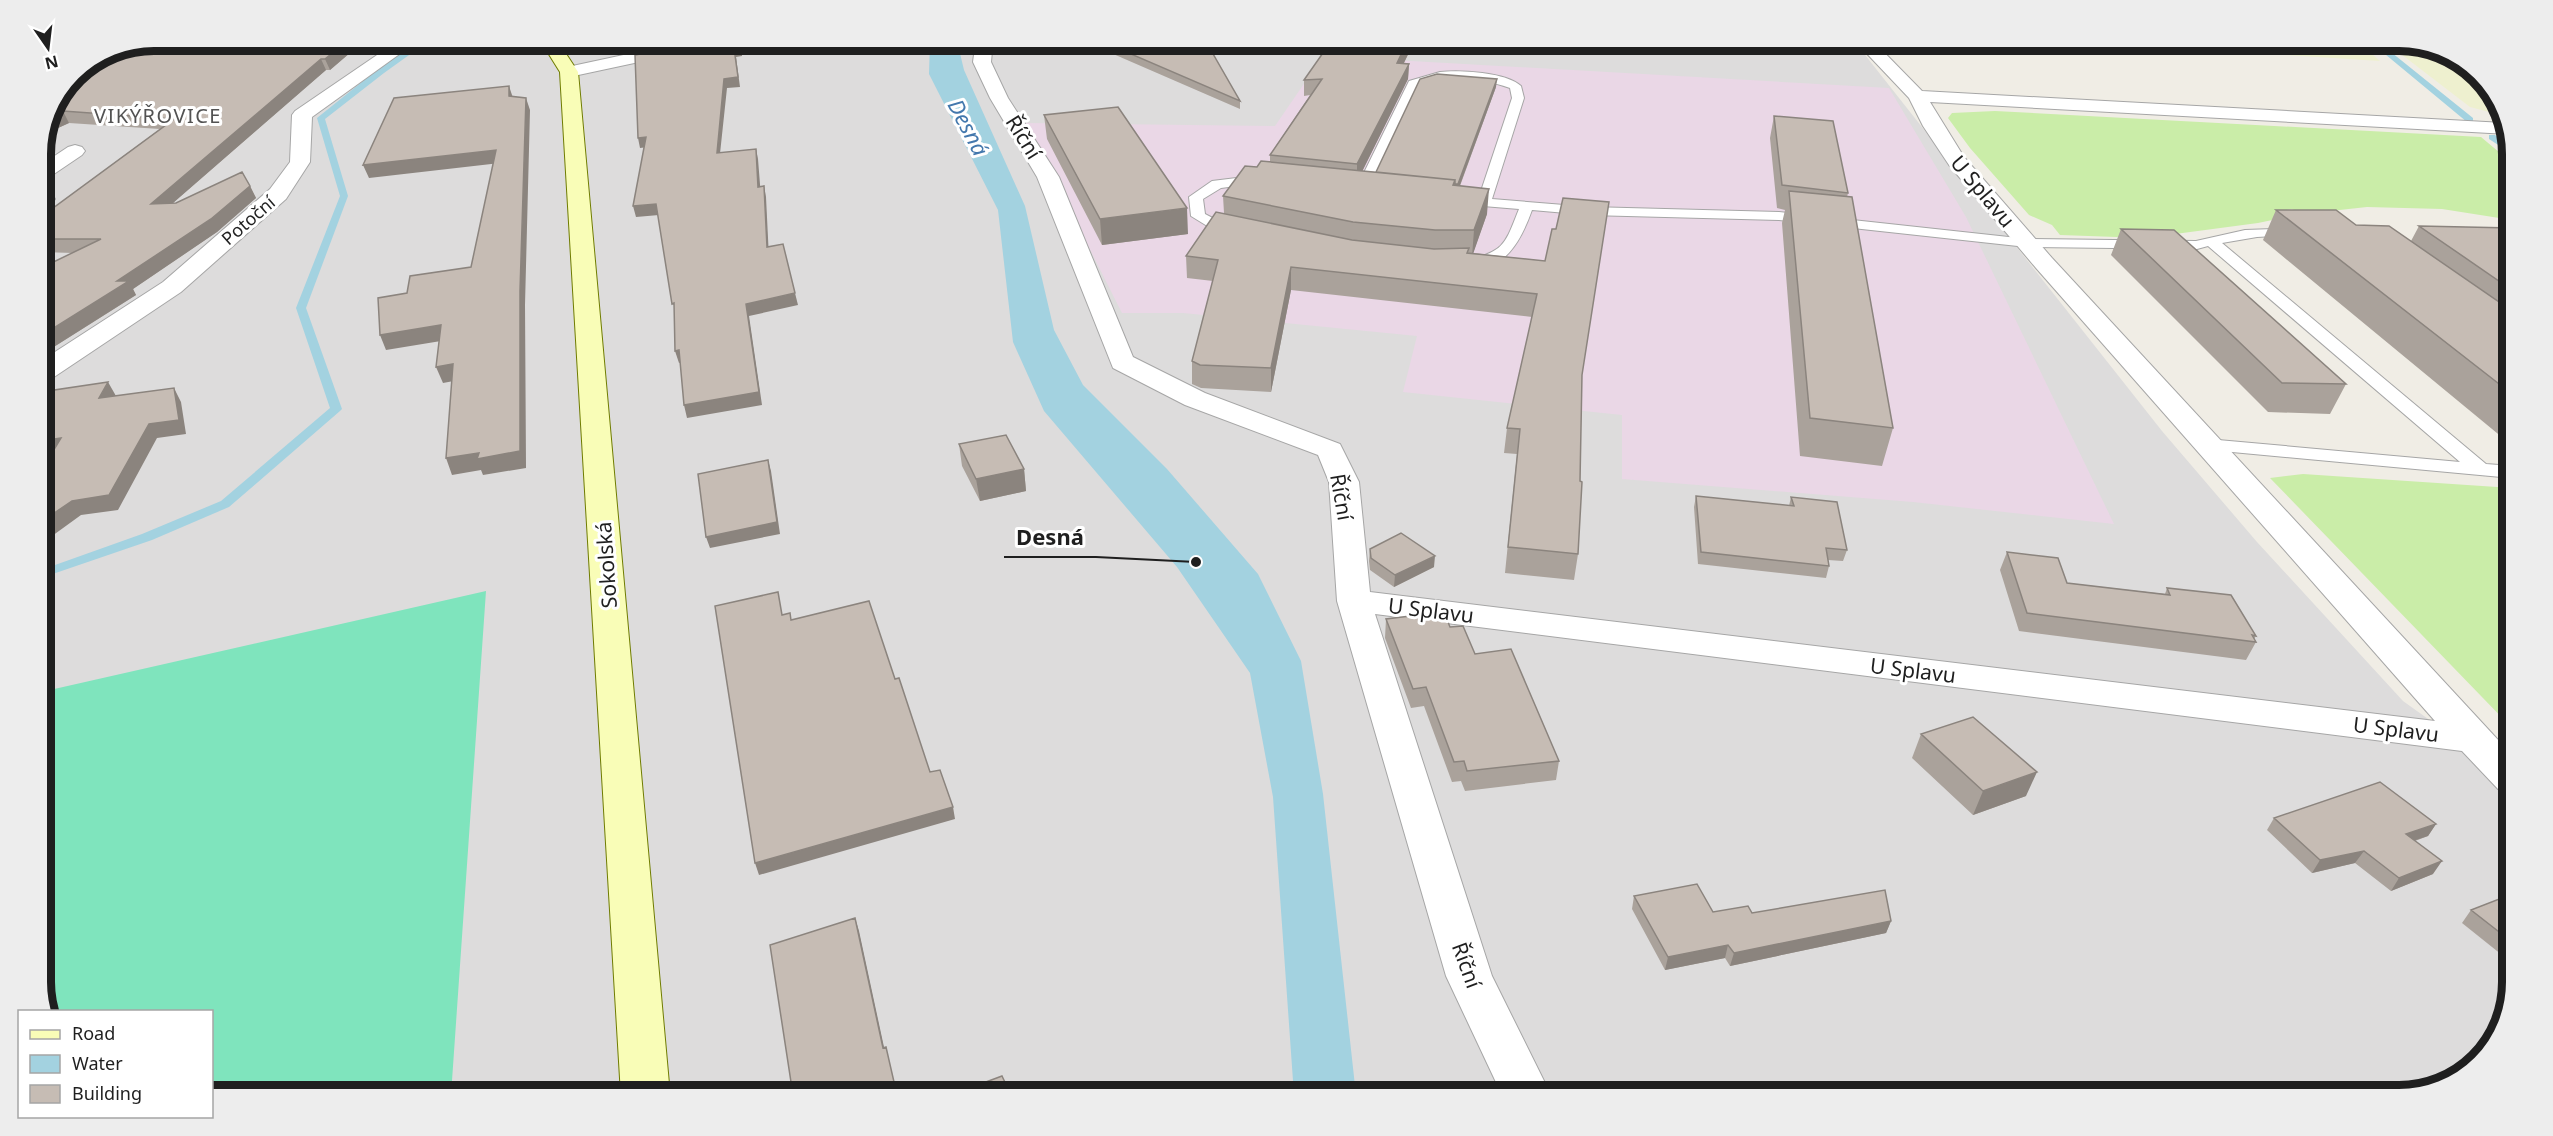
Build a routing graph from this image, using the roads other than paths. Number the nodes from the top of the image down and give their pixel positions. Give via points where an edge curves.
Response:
1 (394, 51) edge
2 (555, 51) edge
3 (664, 51) edge
4 (984, 51) edge
5 (1873, 51) edge
6 (569, 72) junction
7 (1917, 96) junction
8 (2499, 129) edge
9 (75, 151) dead end
10 (51, 167) edge
11 (1280, 180) edge
12 (1364, 189) edge
13 (1442, 199) edge
14 (1484, 202) junction
15 (1527, 206) junction
16 (2308, 231) edge
17 (1253, 236) edge
18 (2211, 241) junction
19 (2027, 243) junction
20 (1455, 263) edge
21 (51, 366) edge
22 (2207, 445) junction
23 (2480, 469) junction
24 (2502, 471) edge
25 (1354, 601) junction
26 (2472, 739) junction
27 (2502, 769) edge
28 (645, 1085) edge
29 (1521, 1085) edge

1 - 21 street, Potoční via 302,115 300,162 278,194 172,287
2 - 6 street, Sokolská
3 - 6 street
4 - 25 street, Říční via 982,62 999,98 1048,177 1122,362 1195,399 1330,450 1344,482
5 - 7 street, U Splavu
6 - 28 street, Sokolská
7 - 8 street
7 - 19 street, U Splavu via 1956,161
9 - 10 street
11 - 17 lane via 1250,178 1217,184 1196,197 1198,216 1222,229
12 - 14 lane via 1413,83 1440,75 1496,79 1515,86 1518,99
13 - 14 lane
14 - 15 lane
15 - 19 lane via 1779,216
15 - 20 lane via 1505,252 1487,263
16 - 18 lane via 2265,231
18 - 19 lane via 2197,245
18 - 23 lane
19 - 22 street, U Splavu
22 - 23 lane
22 - 26 street, U Splavu
23 - 24 lane
25 - 26 street, U Splavu
25 - 29 street, Říční via 1469,976
26 - 27 street, U Splavu

